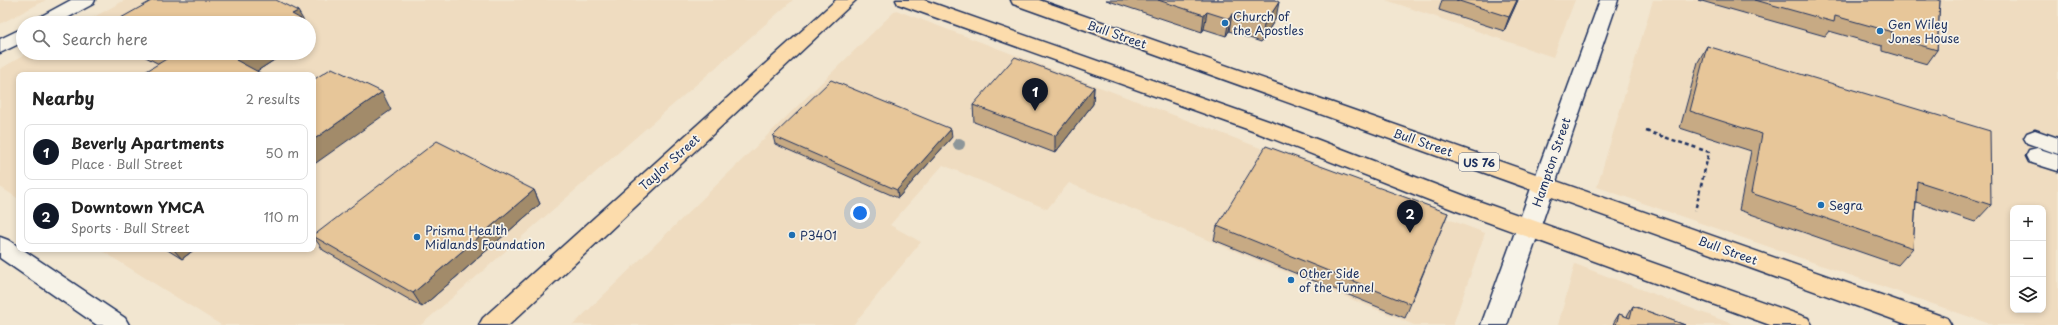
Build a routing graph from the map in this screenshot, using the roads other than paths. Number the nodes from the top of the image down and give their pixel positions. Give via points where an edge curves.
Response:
1 (86, 0) edge
2 (847, 0) edge
3 (905, 0) edge
4 (1020, 0) edge
5 (1609, 0) edge
6 (57, 16) edge
7 (16, 38) edge
8 (0, 47) edge
9 (2058, 146) edge
10 (2041, 149) edge
11 (2058, 163) edge
12 (1544, 184) junction
13 (1529, 228) junction
14 (0, 246) edge
15 (116, 325) edge
16 (492, 325) edge
17 (1494, 325) edge
18 (1799, 325) edge
19 (1938, 325) edge

1 - 6 street
2 - 16 main road, Taylor Street
3 - 13 main road via 1266,128
4 - 12 main road, Bull Street / US 76
5 - 12 street, Hampton Street
7 - 8 street
9 - 10 street
10 - 11 street
12 - 13 street, Hampton Street
12 - 19 main road, Bull Street / US 76
13 - 17 street, Hampton Street
13 - 18 main road
14 - 15 street

